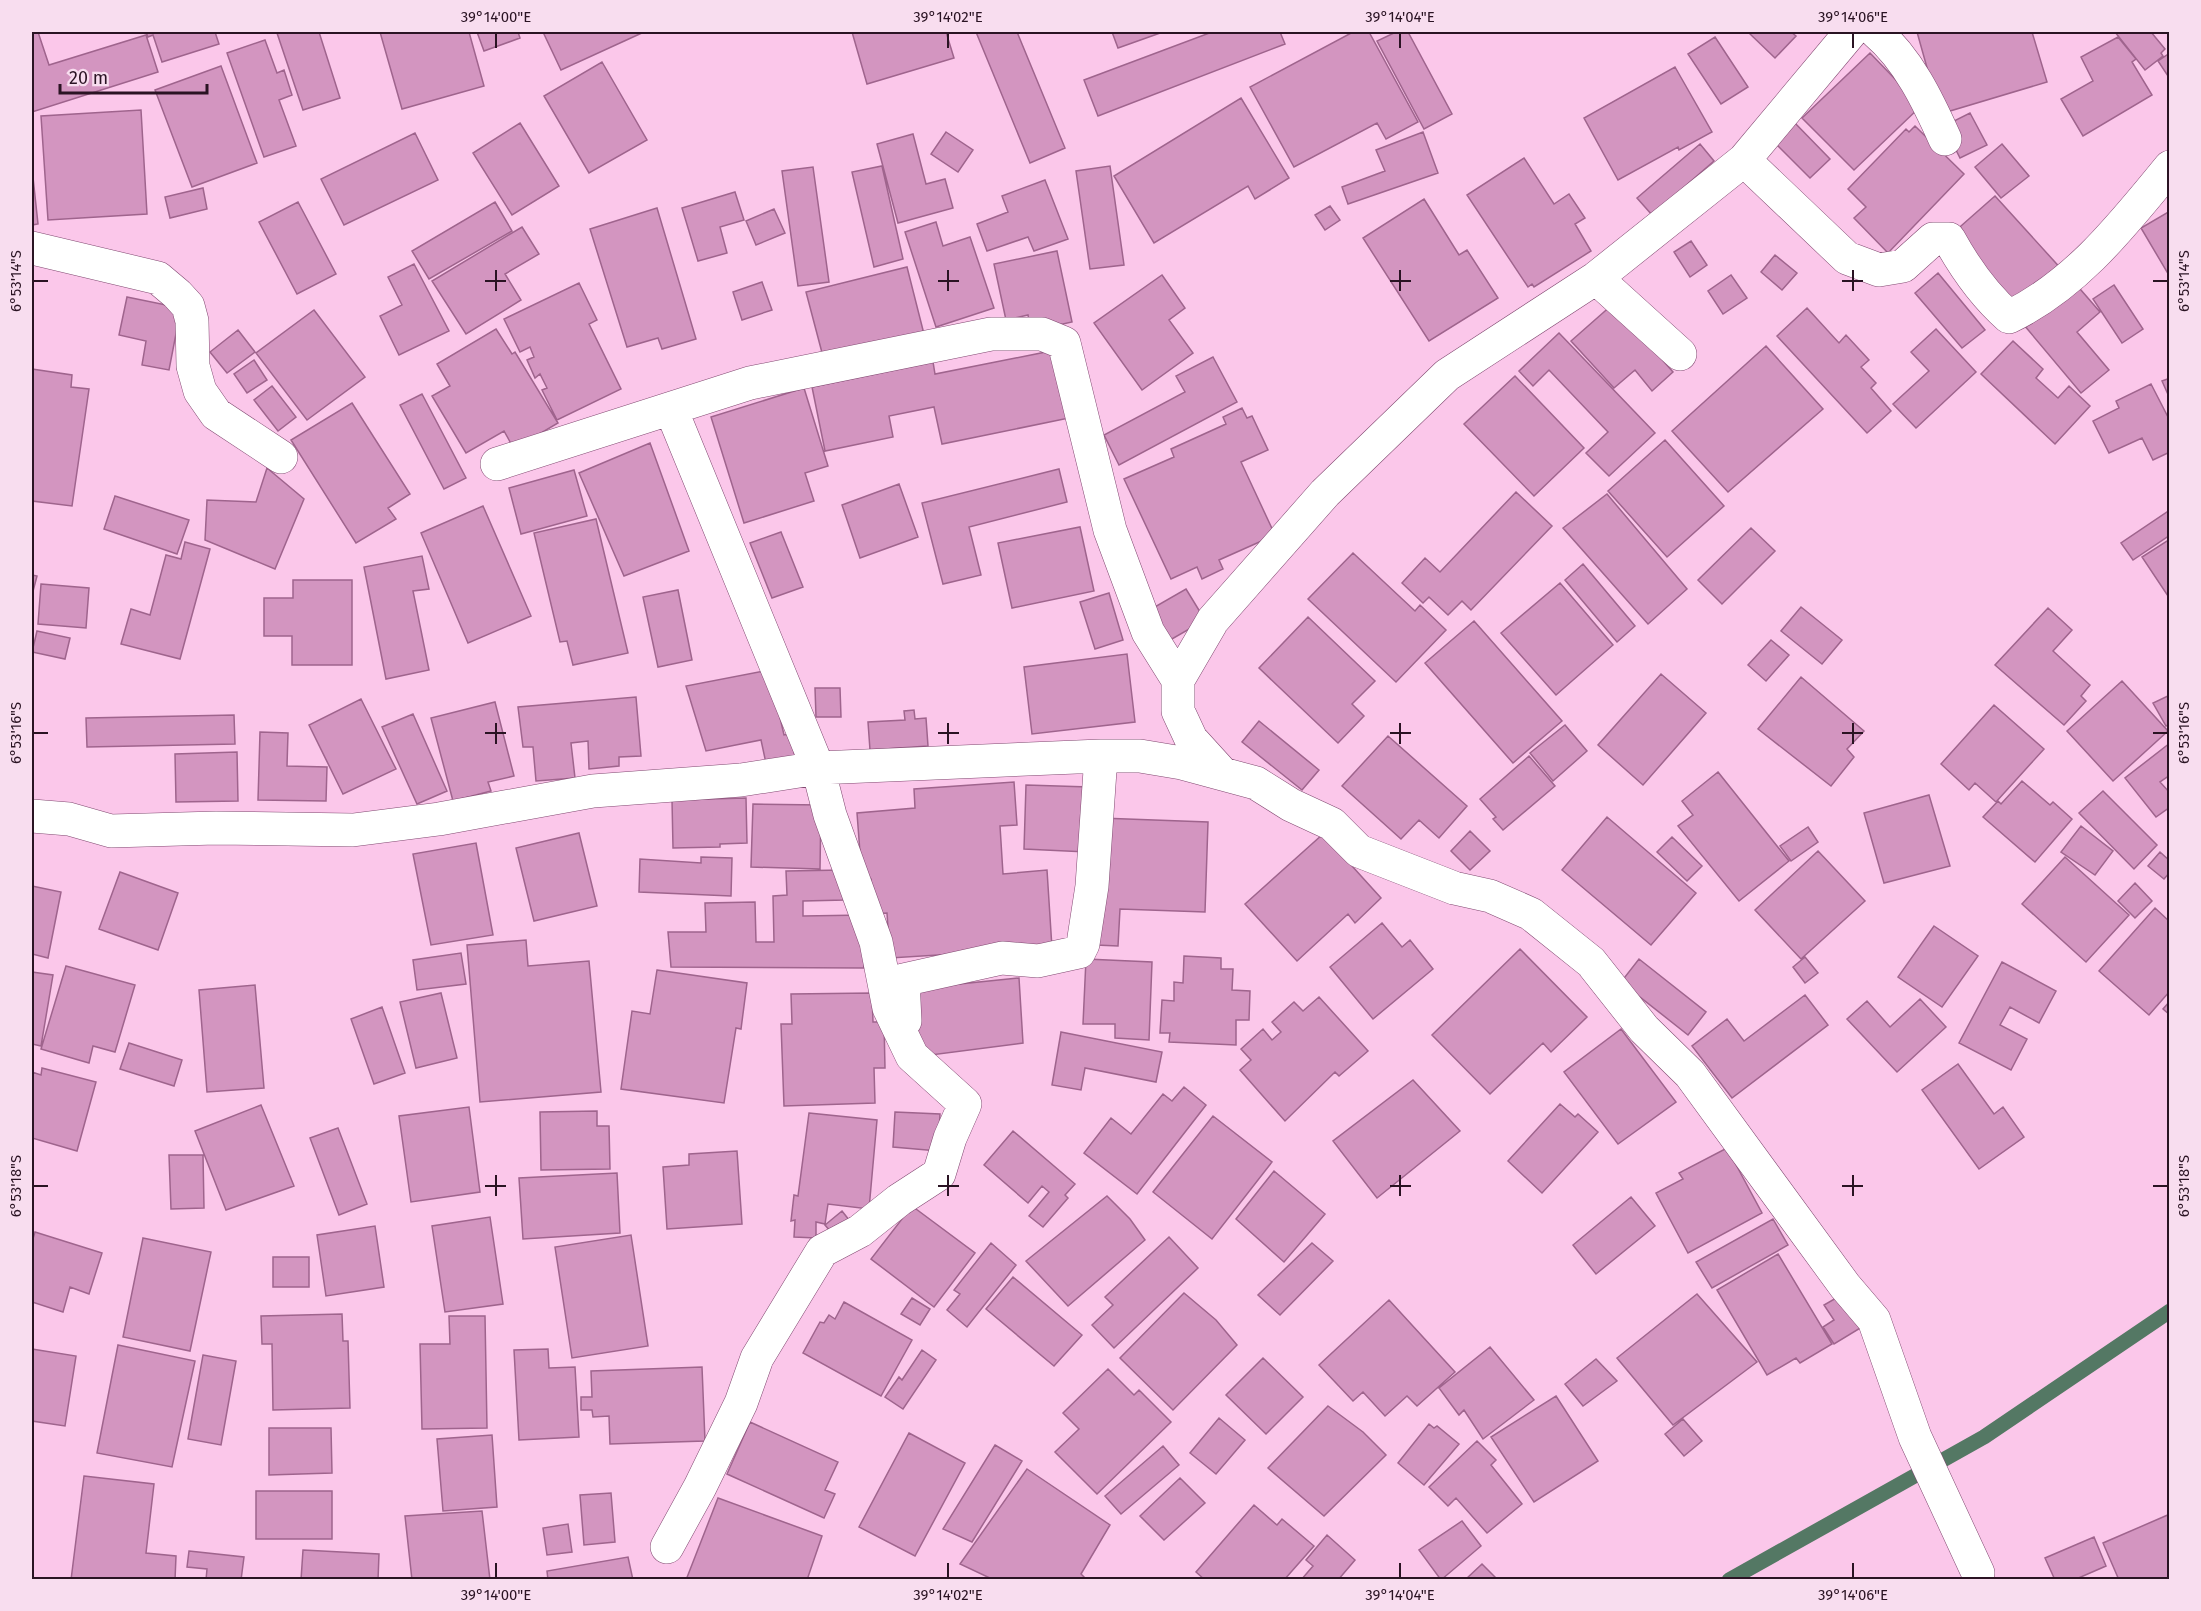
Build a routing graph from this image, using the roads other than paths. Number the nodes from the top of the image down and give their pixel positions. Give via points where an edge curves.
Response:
1 (1851, 32) edge
2 (1876, 32) edge
3 (1946, 139) dead end
4 (1744, 160) junction
5 (2169, 167) edge
6 (32, 248) edge
7 (1596, 278) junction
8 (1680, 354) dead end
9 (671, 409) junction
10 (281, 457) dead end
11 (497, 464) dead end
12 (1178, 680) junction
13 (1101, 756) junction
14 (818, 768) junction
15 (1221, 772) junction
16 (32, 816) edge
17 (965, 1104) junction
18 (667, 1547) dead end
19 (1978, 1573) dead end

1 - 4 street
2 - 3 street via 1893,46
4 - 5 street via 1847,258 1879,270 1903,266 1933,239 1949,239 1962,263 2009,317 2031,307 2101,250
4 - 7 street
6 - 10 street via 158,278 188,306 193,366 200,392 216,414
7 - 8 street
7 - 12 street via 1439,383 1325,493 1220,612
9 - 11 street
9 - 12 street via 750,383 991,334 1042,334 1064,343 1110,530 1148,632
9 - 14 street
12 - 15 street via 1178,711 1191,739
13 - 14 street
13 - 15 street via 1140,756
13 - 17 street via 1092,886 1079,952 1038,961 1002,958 903,980 908,1043
14 - 16 street via 741,780 592,790 353,831 111,831 69,819
14 - 17 street via 830,815 876,942 889,1008 912,1056
15 - 19 street via 1256,783 1332,824 1359,851 1531,914 1591,962 1644,1029 1690,1074 1874,1320 1915,1437
17 - 18 street via 939,1174 860,1231 822,1251 757,1358 741,1403

